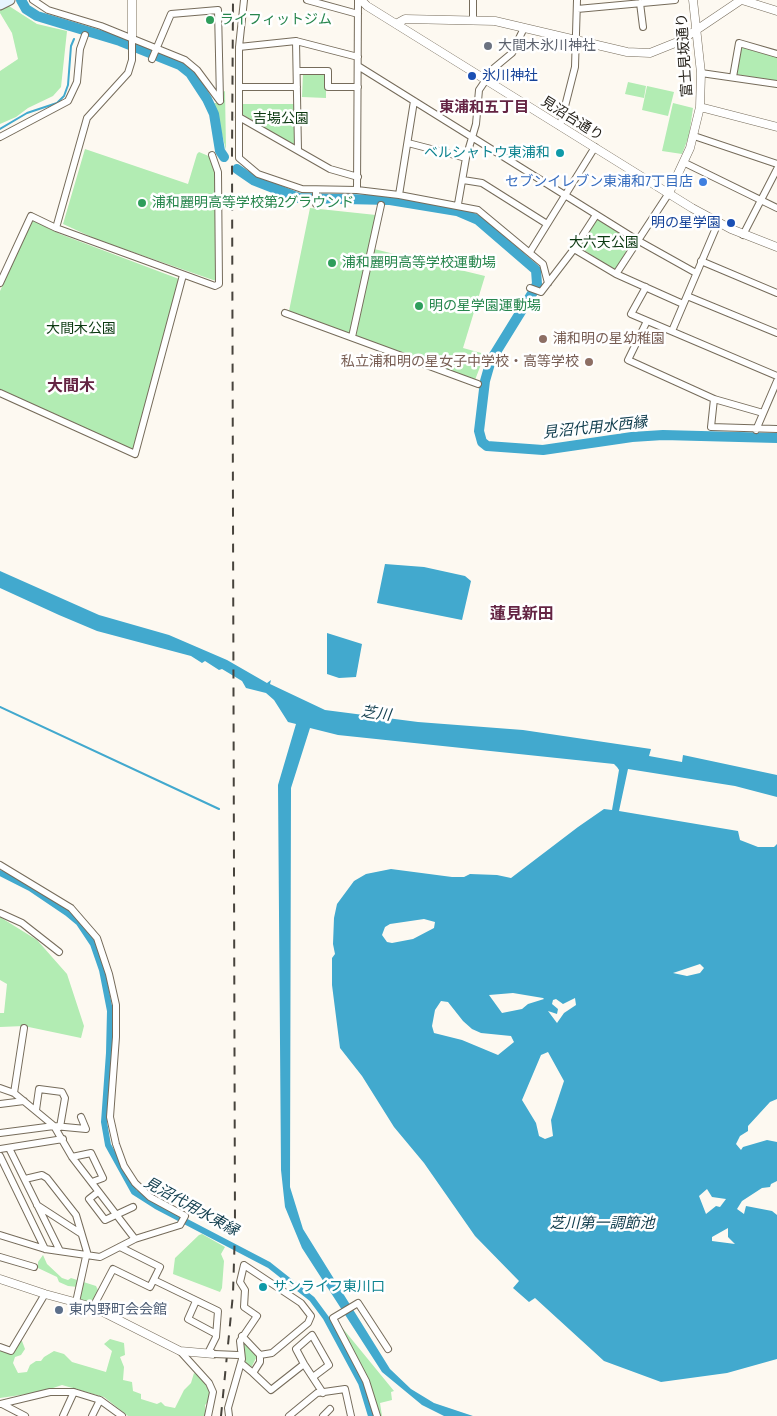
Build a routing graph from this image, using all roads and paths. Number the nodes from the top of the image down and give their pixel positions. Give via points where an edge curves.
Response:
1 (33, 0) edge
2 (132, 0) edge
3 (244, 0) edge
4 (307, 0) edge
5 (359, 0) edge
6 (473, 0) edge
7 (577, 0) edge
8 (675, 0) edge
9 (694, 0) edge
10 (742, 0) edge
11 (640, 3) junction
12 (577, 9) junction
13 (777, 11) edge
14 (358, 14) junction
15 (473, 21) junction
16 (396, 24) junction
17 (643, 27) dead end
18 (524, 28) junction
19 (697, 29) junction
20 (85, 35) dead end
21 (132, 37) junction
22 (296, 41) junction
23 (577, 41) junction
24 (157, 47) junction
25 (239, 47) junction
26 (777, 54) edge
27 (358, 57) junction
28 (152, 59) dead end
29 (358, 66) junction
30 (297, 71) junction
31 (701, 73) junction
32 (733, 78) junction
33 (486, 79) junction
34 (777, 84) edge
35 (297, 86) junction
36 (238, 87) junction
37 (358, 87) junction
38 (414, 101) junction
39 (700, 107) junction
40 (239, 117) junction
41 (560, 126) junction
42 (777, 127) edge
43 (694, 136) junction
44 (0, 137) edge
45 (471, 137) junction
46 (408, 143) junction
47 (595, 147) junction
48 (298, 150) junction
49 (212, 155) dead end
50 (466, 158) junction
51 (685, 163) junction
52 (777, 164) edge
53 (777, 169) edge
54 (358, 177) junction
55 (462, 180) junction
56 (357, 190) junction
57 (316, 191) junction
58 (669, 193) junction
59 (399, 195) junction
60 (564, 196) junction
61 (761, 201) junction
62 (316, 204) dead end
63 (458, 204) junction
64 (382, 205) dead end
65 (777, 208) edge
66 (596, 215) junction
67 (718, 222) junction
68 (547, 224) junction
69 (56, 228) junction
70 (743, 235) junction
71 (637, 240) junction
72 (777, 248) edge
73 (574, 249) junction
74 (530, 252) junction
75 (701, 261) junction
76 (696, 273) junction
77 (616, 274) junction
78 (183, 275) junction
79 (0, 283) edge
80 (548, 283) junction
81 (646, 287) junction
82 (530, 288) dead end
83 (777, 293) edge
84 (687, 296) junction
85 (683, 304) junction
86 (285, 313) dead end
87 (647, 321) junction
88 (672, 331) junction
89 (777, 333) edge
90 (352, 338) junction
91 (777, 376) edge
92 (777, 381) edge
93 (478, 384) dead end
94 (0, 392) edge
95 (714, 399) junction
96 (764, 413) junction
97 (777, 429) edge
98 (756, 430) junction
99 (0, 865) edge
100 (0, 913) edge
101 (59, 952) dead end
102 (24, 1028) dead end
103 (0, 1088) edge
104 (14, 1093) junction
105 (24, 1101) junction
106 (0, 1104) edge
107 (36, 1110) junction
108 (81, 1117) dead end
109 (57, 1126) junction
110 (0, 1133) edge
111 (63, 1139) junction
112 (9, 1148) junction
113 (0, 1149) edge
114 (0, 1156) edge
115 (72, 1157) junction
116 (25, 1179) junction
117 (92, 1182) junction
118 (29, 1190) junction
119 (98, 1192) junction
120 (17, 1193) junction
121 (37, 1205) junction
122 (133, 1207) dead end
123 (117, 1214) junction
124 (80, 1233) junction
125 (0, 1235) edge
126 (135, 1239) junction
127 (120, 1247) junction
128 (45, 1249) junction
129 (60, 1251) junction
130 (86, 1256) junction
131 (0, 1257) edge
132 (34, 1267) dead end
133 (0, 1279) edge
134 (154, 1280) junction
135 (45, 1294) junction
136 (196, 1300) junction
137 (76, 1302) junction
138 (93, 1307) junction
139 (216, 1334) junction
140 (242, 1336) junction
141 (0, 1347) edge
142 (388, 1349) dead end
143 (180, 1351) junction
144 (211, 1354) junction
145 (260, 1355) junction
146 (240, 1358) junction
147 (304, 1364) junction
148 (252, 1373) junction
149 (313, 1376) junction
150 (74, 1392) junction
151 (323, 1393) junction
152 (100, 1400) junction
153 (1, 1404) edge
154 (330, 1409) dead end
155 (25, 1416) edge
156 (63, 1416) edge
157 (92, 1416) edge
158 (122, 1416) edge
159 (208, 1416) edge
160 (229, 1416) edge
161 (289, 1416) edge
162 (323, 1416) edge
163 (351, 1416) edge
164 (377, 1416) edge

1 - 21 street via 48,10
2 - 21 street
3 - 25 street
4 - 14 street
5 - 14 street
5 - 16 street, 見沼台通り
6 - 15 street
7 - 12 street
8 - 11 street
9 - 19 street, 富士見坂通り
10 - 13 street
10 - 19 street
11 - 12 street
11 - 17 street
12 - 23 street
14 - 27 street
15 - 16 street via 405,19
15 - 18 street via 495,21
16 - 33 street, 見沼台通り
18 - 23 street
18 - 33 street via 512,53
19 - 23 street via 670,47 650,53 627,52
19 - 31 street, 富士見坂通り
20 - 44 street via 80,48 77,82 68,101
21 - 24 street
21 - 69 street via 130,67 87,118
22 - 25 street
22 - 27 street
22 - 30 street
23 - 41 street via 575,67
24 - 24 street via 198,70 220,102 218,10 171,14
24 - 28 street
25 - 36 street
26 - 32 street via 739,43
27 - 29 street
29 - 37 street
29 - 38 street
30 - 35 street
30 - 37 street via 328,71 328,87
31 - 32 street
31 - 39 street, 富士見坂通り
32 - 34 street
33 - 41 street, 見沼台通り
33 - 45 street via 480,90
35 - 36 street
35 - 48 street
36 - 40 street
37 - 54 street
38 - 45 street
38 - 46 street
39 - 42 street
39 - 43 street, 富士見坂通り
40 - 48 street
40 - 57 street via 239,158 258,174 302,190
41 - 47 street, 見沼台通り
43 - 51 street, 富士見坂通り
43 - 52 street
45 - 50 street
45 - 60 street
46 - 50 street
46 - 59 street
47 - 58 street, 見沼台通り
47 - 60 street
48 - 54 street via 330,169
49 - 78 street via 218,172 219,284 215,286
50 - 55 street
51 - 58 street, 富士見坂通り
51 - 61 street
53 - 61 street
54 - 56 street
55 - 63 street
55 - 68 street via 482,183
56 - 57 street
56 - 59 street
57 - 62 street
58 - 67 street, 見沼台通り
58 - 71 street
59 - 63 street
60 - 66 street
60 - 68 street
61 - 65 street
61 - 70 street
63 - 74 street via 485,214
64 - 90 street
66 - 71 street
66 - 73 street
67 - 70 street, 見沼台通り
67 - 75 street
68 - 74 street
69 - 78 street
69 - 79 street via 31,216
70 - 72 street, 見沼台通り
71 - 76 street
71 - 77 street
73 - 77 street
73 - 80 street
74 - 80 street via 543,264
75 - 76 street
75 - 83 street
76 - 84 street
77 - 81 street
78 - 94 street via 135,454
80 - 82 street via 541,292
81 - 85 street
81 - 87 street via 631,314
84 - 85 street
84 - 89 street
85 - 88 street
86 - 90 street
87 - 88 street
87 - 95 street via 628,360
88 - 91 street
90 - 93 street
92 - 96 street
95 - 96 street
95 - 98 street via 711,427
96 - 98 street
97 - 98 street
99 - 126 street via 71,908 97,938 116,1005 110,1117 116,1144 135,1183 150,1197 185,1216 181,1224
100 - 101 street via 22,923
102 - 104 street
103 - 104 street
104 - 105 street
105 - 106 street
105 - 107 street
107 - 109 street
107 - 109 street via 39,1089 62,1092 65,1098
108 - 109 street via 86,1129
109 - 110 street
109 - 111 street
111 - 112 street
111 - 115 street
112 - 113 street
112 - 116 street
114 - 120 street
115 - 117 street
115 - 117 street via 91,1154 103,1178
116 - 118 street
116 - 124 street via 42,1175 47,1178 76,1216
117 - 119 street
118 - 120 street
118 - 121 street
119 - 123 street
119 - 123 street via 89,1199 105,1220
120 - 128 street
121 - 124 street
121 - 129 street
122 - 123 street
123 - 126 street
124 - 130 street
125 - 128 street
126 - 127 street
127 - 130 street via 100,1257
127 - 134 street via 160,1267
128 - 129 street
129 - 130 street
130 - 137 street
131 - 132 street
133 - 135 street
134 - 136 street
134 - 138 street via 150,1287 113,1269
135 - 137 street
135 - 141 street via 11,1351
136 - 139 street via 218,1311
136 - 139 street via 188,1319
137 - 138 street
138 - 143 street
139 - 144 street
140 - 145 street
140 - 145 street via 257,1316 244,1307 244,1290 240,1282 244,1265 302,1303 311,1316 308,1323 272,1353
140 - 146 street
142 - 164 street via 358,1303 333,1318 366,1381
143 - 144 street
143 - 159 street via 209,1383 212,1392
144 - 146 street, bridge
145 - 148 street via 260,1362
146 - 148 street
146 - 160 street
147 - 148 street via 271,1390
147 - 149 street
147 - 149 street via 296,1349 312,1336 329,1364
149 - 151 street
150 - 152 street
150 - 153 street via 50,1392
150 - 156 street
151 - 161 street via 310,1398
151 - 163 street via 345,1389
152 - 157 street
152 - 158 street
153 - 155 street
154 - 162 street

